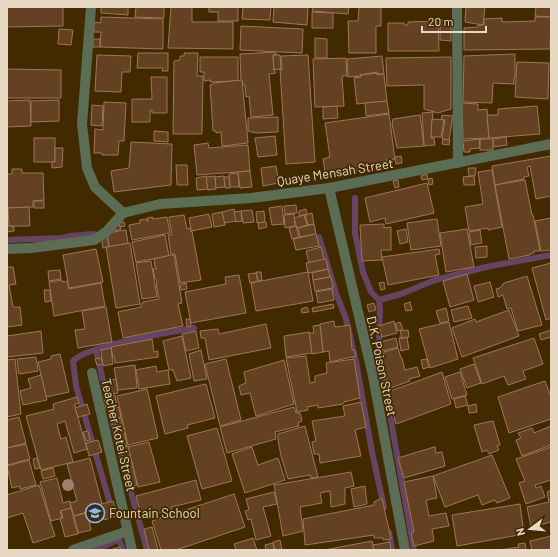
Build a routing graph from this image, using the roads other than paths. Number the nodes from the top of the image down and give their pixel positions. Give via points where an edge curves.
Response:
1 (91, 7) edge
2 (457, 7) edge
3 (551, 144) edge
4 (458, 163) junction
5 (329, 188) junction
6 (122, 213) junction
7 (7, 249) edge
8 (92, 373) dead end
9 (128, 531) junction
10 (73, 550) edge
11 (132, 550) edge
12 (405, 550) edge

1 - 6 street via 82,124 87,168 95,187
2 - 4 street
3 - 4 street, Quaye Mensah Street
4 - 5 street, Quaye Mensah Street
5 - 6 street, Quaye Mensah Street via 251,198 160,204
5 - 12 street, D.K. Poison Street via 372,376
6 - 7 street via 106,232 94,240
8 - 9 street, Teacher Kotei Street
9 - 10 street
9 - 11 street, Teacher Kotei Street

